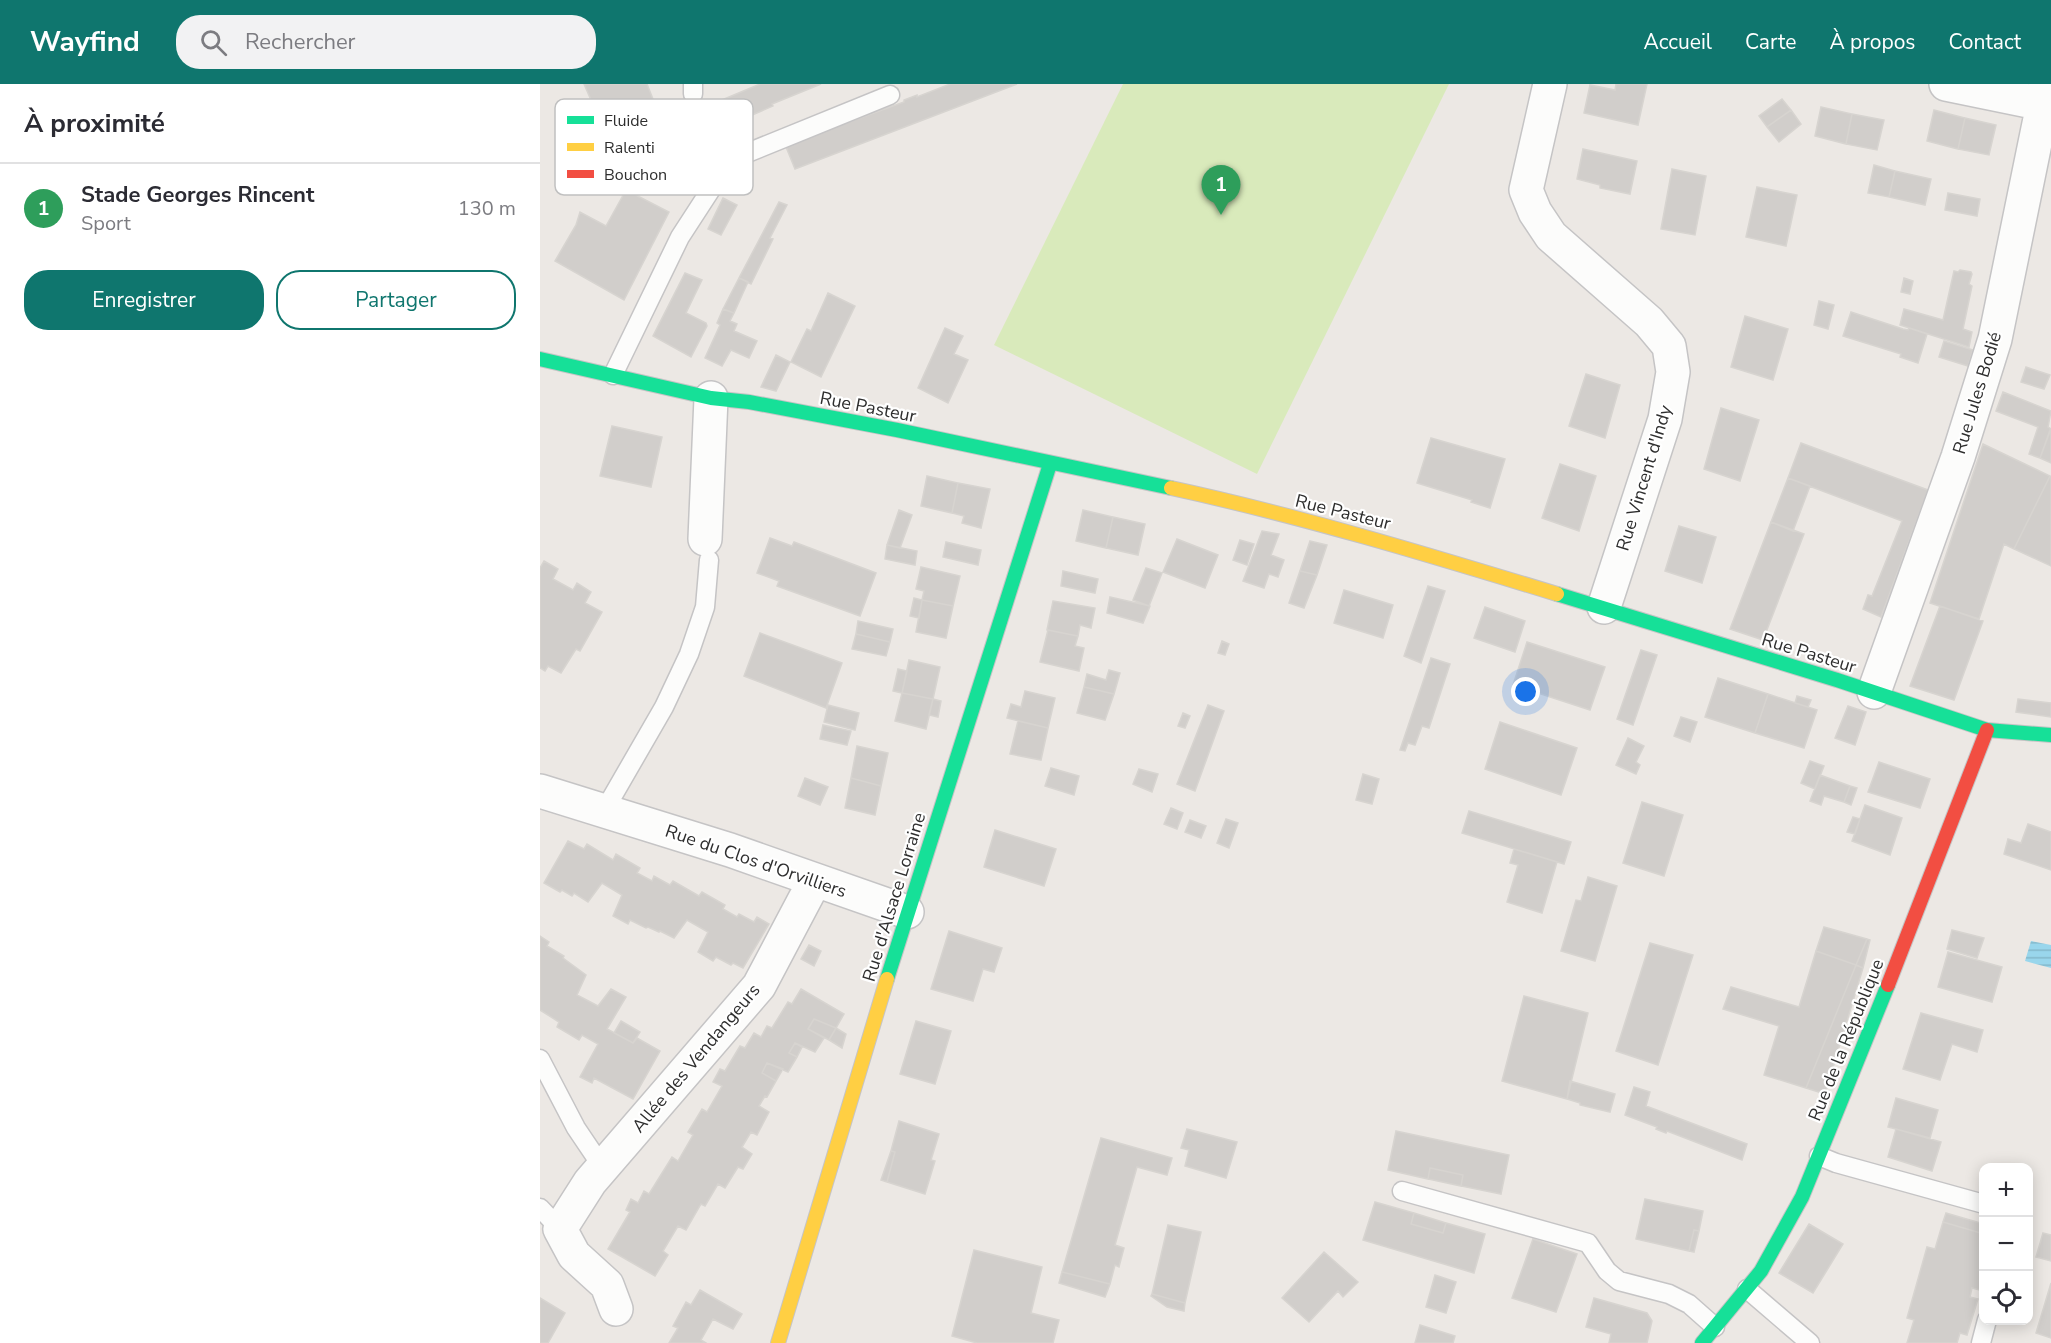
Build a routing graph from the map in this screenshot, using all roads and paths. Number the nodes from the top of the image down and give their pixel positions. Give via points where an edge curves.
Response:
1 (1550, 84) edge
2 (1946, 84) edge
3 (2044, 94) edge
4 (890, 95) dead end
5 (753, 151) edge
6 (2043, 151) edge
7 (707, 195) edge
8 (540, 358) edge
9 (613, 375) junction
10 (711, 398) junction
11 (1050, 464) junction
12 (707, 550) joint
13 (1604, 608) junction
14 (1874, 692) junction
15 (1988, 730) junction
16 (2051, 735) edge
17 (540, 791) edge
18 (604, 811) junction
19 (815, 880) junction
20 (908, 912) junction
21 (540, 1059) edge
22 (1819, 1156) junction
23 (603, 1168) junction
24 (1402, 1191) dead end
25 (1979, 1203) edge
26 (550, 1218) edge
27 (1747, 1289) junction
28 (616, 1309) dead end
29 (1986, 1325) edge
30 (1715, 1327) junction
31 (778, 1343) edge
32 (1702, 1343) edge
33 (1810, 1343) edge
34 (1981, 1343) edge

1 - 13 street, Rue Vincent d'Indy via 1526,190 1535,212 1551,236 1648,322 1669,346 1673,372 1665,419
2 - 3 street
3 - 6 street, Rue Jules Bodié
4 - 5 lane
6 - 14 street, Rue Jules Bodié via 1995,339 1958,457
7 - 9 lane via 680,237
8 - 9 street, Rue Pasteur
9 - 10 street, Rue Pasteur
10 - 11 street, Rue Pasteur via 897,430
10 - 12 street
11 - 13 street, Rue Pasteur via 1230,501 1387,542
11 - 20 street, Rue d'Alsace Lorraine
12 - 18 lane via 705,607 689,654
13 - 14 street, Rue Pasteur
14 - 15 street, Rue Pasteur
15 - 16 street, Rue Pasteur
15 - 22 street, Rue de la République
17 - 18 street, Rue du Clos d'Orvilliers
18 - 19 street, Rue du Clos d'Orvilliers
19 - 20 street, Rue du Clos d'Orvilliers
19 - 23 street, Allée des Vendangeurs via 759,986
20 - 31 street, Rue d'Alsace Lorraine
21 - 23 lane via 576,1128
22 - 25 lane
22 - 27 street, Rue de la République via 1802,1197
23 - 26 street, Allée des Vendangeurs
24 - 30 lane via 1588,1243 1619,1281 1669,1294 1689,1304
26 - 28 street, Allée des Vendangeurs via 574,1255 607,1285
27 - 30 street, Rue de la République
27 - 33 lane
29 - 34 lane
30 - 32 street, Rue de la République

